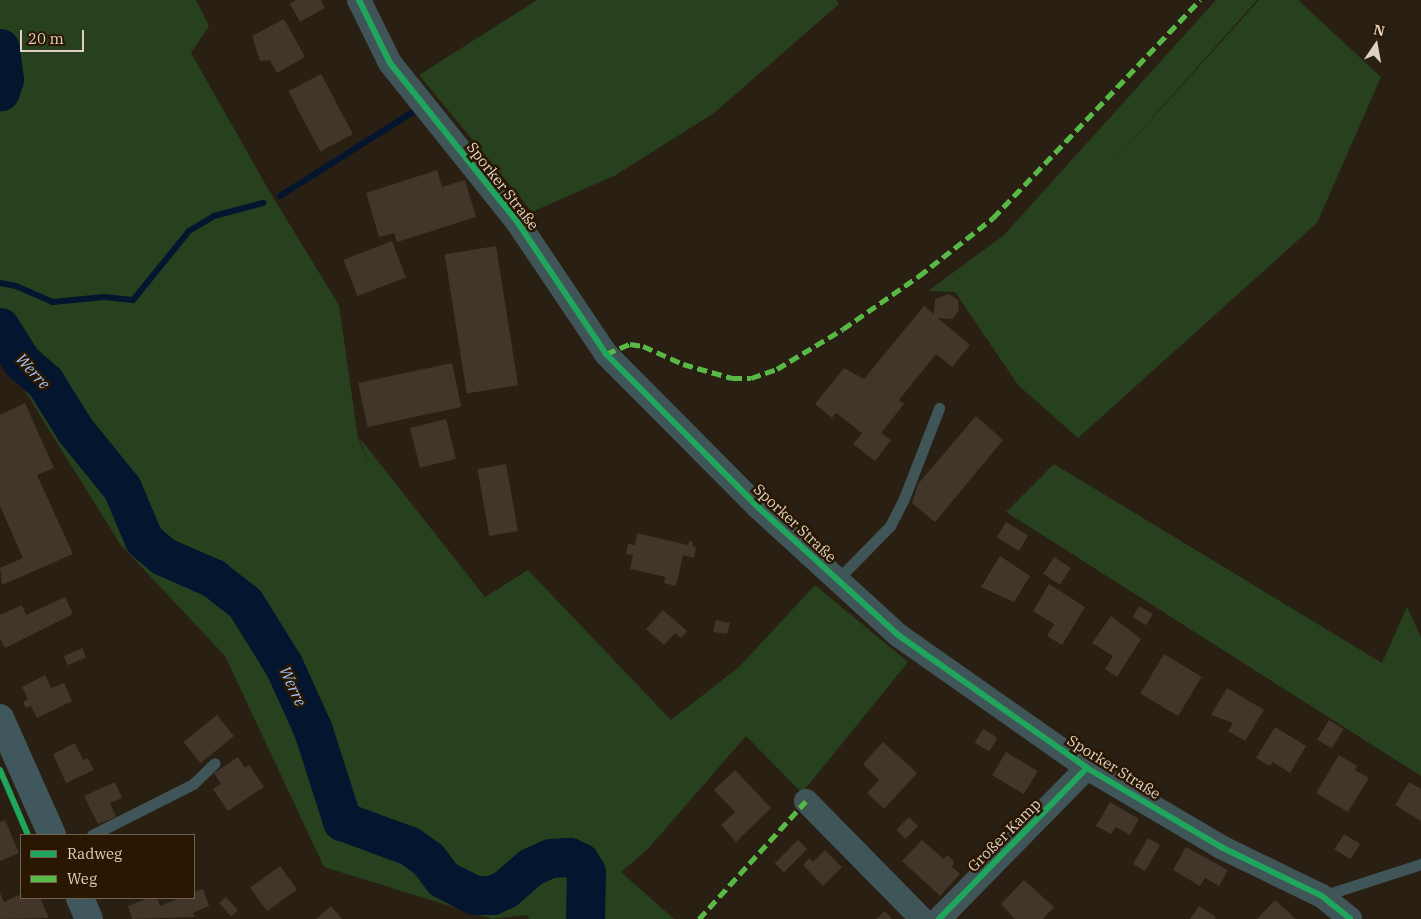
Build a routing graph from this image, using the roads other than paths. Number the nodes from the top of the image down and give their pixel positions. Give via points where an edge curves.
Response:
1 (359, 0) edge
2 (939, 408) dead end
3 (838, 579) junction
4 (0, 718) edge
5 (215, 764) dead end
6 (1087, 768) junction
7 (806, 801) dead end
8 (52, 834) edge
9 (94, 834) edge
10 (1421, 864) edge
11 (1322, 896) junction
12 (80, 899) edge
13 (89, 919) edge
14 (922, 919) edge
15 (939, 919) edge
16 (1350, 919) edge

1 - 3 street, Sporker Straße via 390,64 518,223 606,354 760,508
2 - 3 lane via 890,526
3 - 6 street, Sporker Straße via 898,635
4 - 8 main road
5 - 9 lane via 193,784
6 - 11 street, Sporker Straße via 1222,847
6 - 15 street, Großer Kamp
7 - 14 street
10 - 11 lane
11 - 16 street, Sporker Straße
12 - 13 main road

